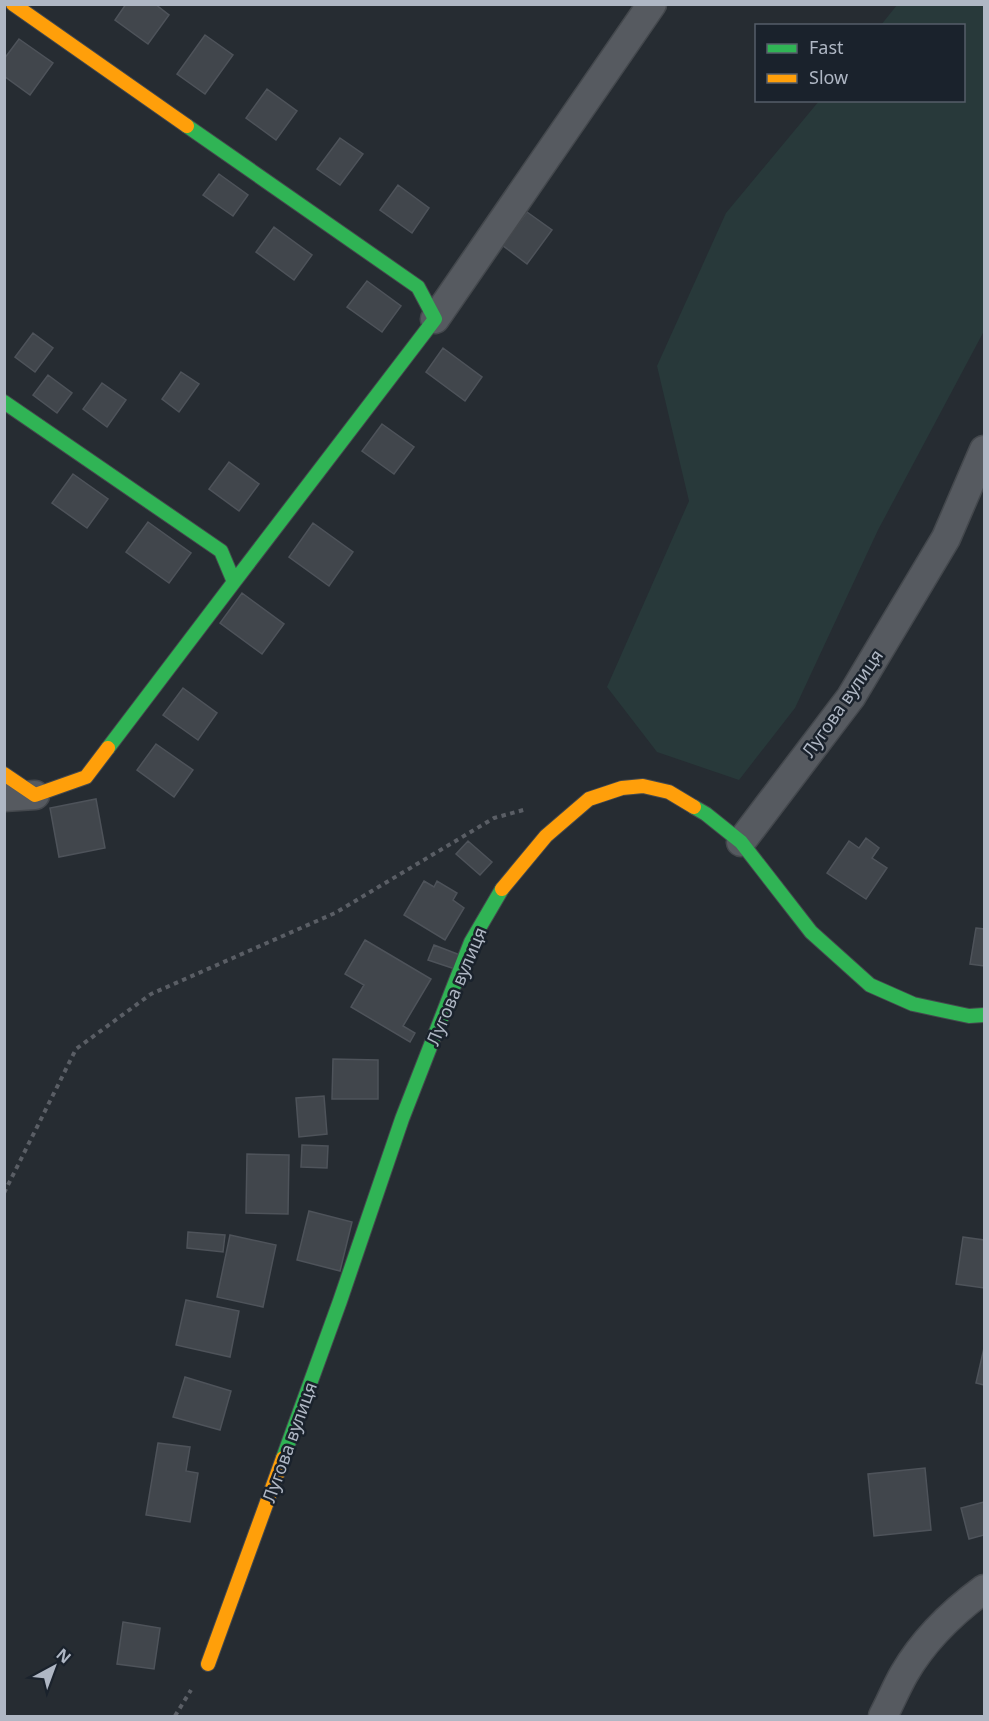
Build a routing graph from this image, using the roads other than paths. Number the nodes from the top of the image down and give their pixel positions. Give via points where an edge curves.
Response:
1 (13, 4) edge
2 (652, 4) edge
3 (435, 319) junction
4 (4, 402) edge
5 (984, 450) edge
6 (234, 582) junction
7 (4, 774) edge
8 (35, 795) junction
9 (4, 797) edge
10 (741, 842) junction
11 (984, 1015) edge
12 (984, 1589) edge
13 (208, 1664) dead end
14 (884, 1716) edge

1 - 3 street via 418,286
2 - 3 street
3 - 6 street
4 - 6 street via 221,551
5 - 10 street, Лугова вулиця via 946,538 851,697
6 - 8 street via 86,777
7 - 8 street
8 - 9 street
10 - 11 street via 811,932 870,985 913,1004 969,1016
10 - 13 street, Лугова вулиця via 669,792 643,786 622,788 589,799 546,836 506,883 471,942 402,1119
12 - 14 street via 957,1611 904,1673

